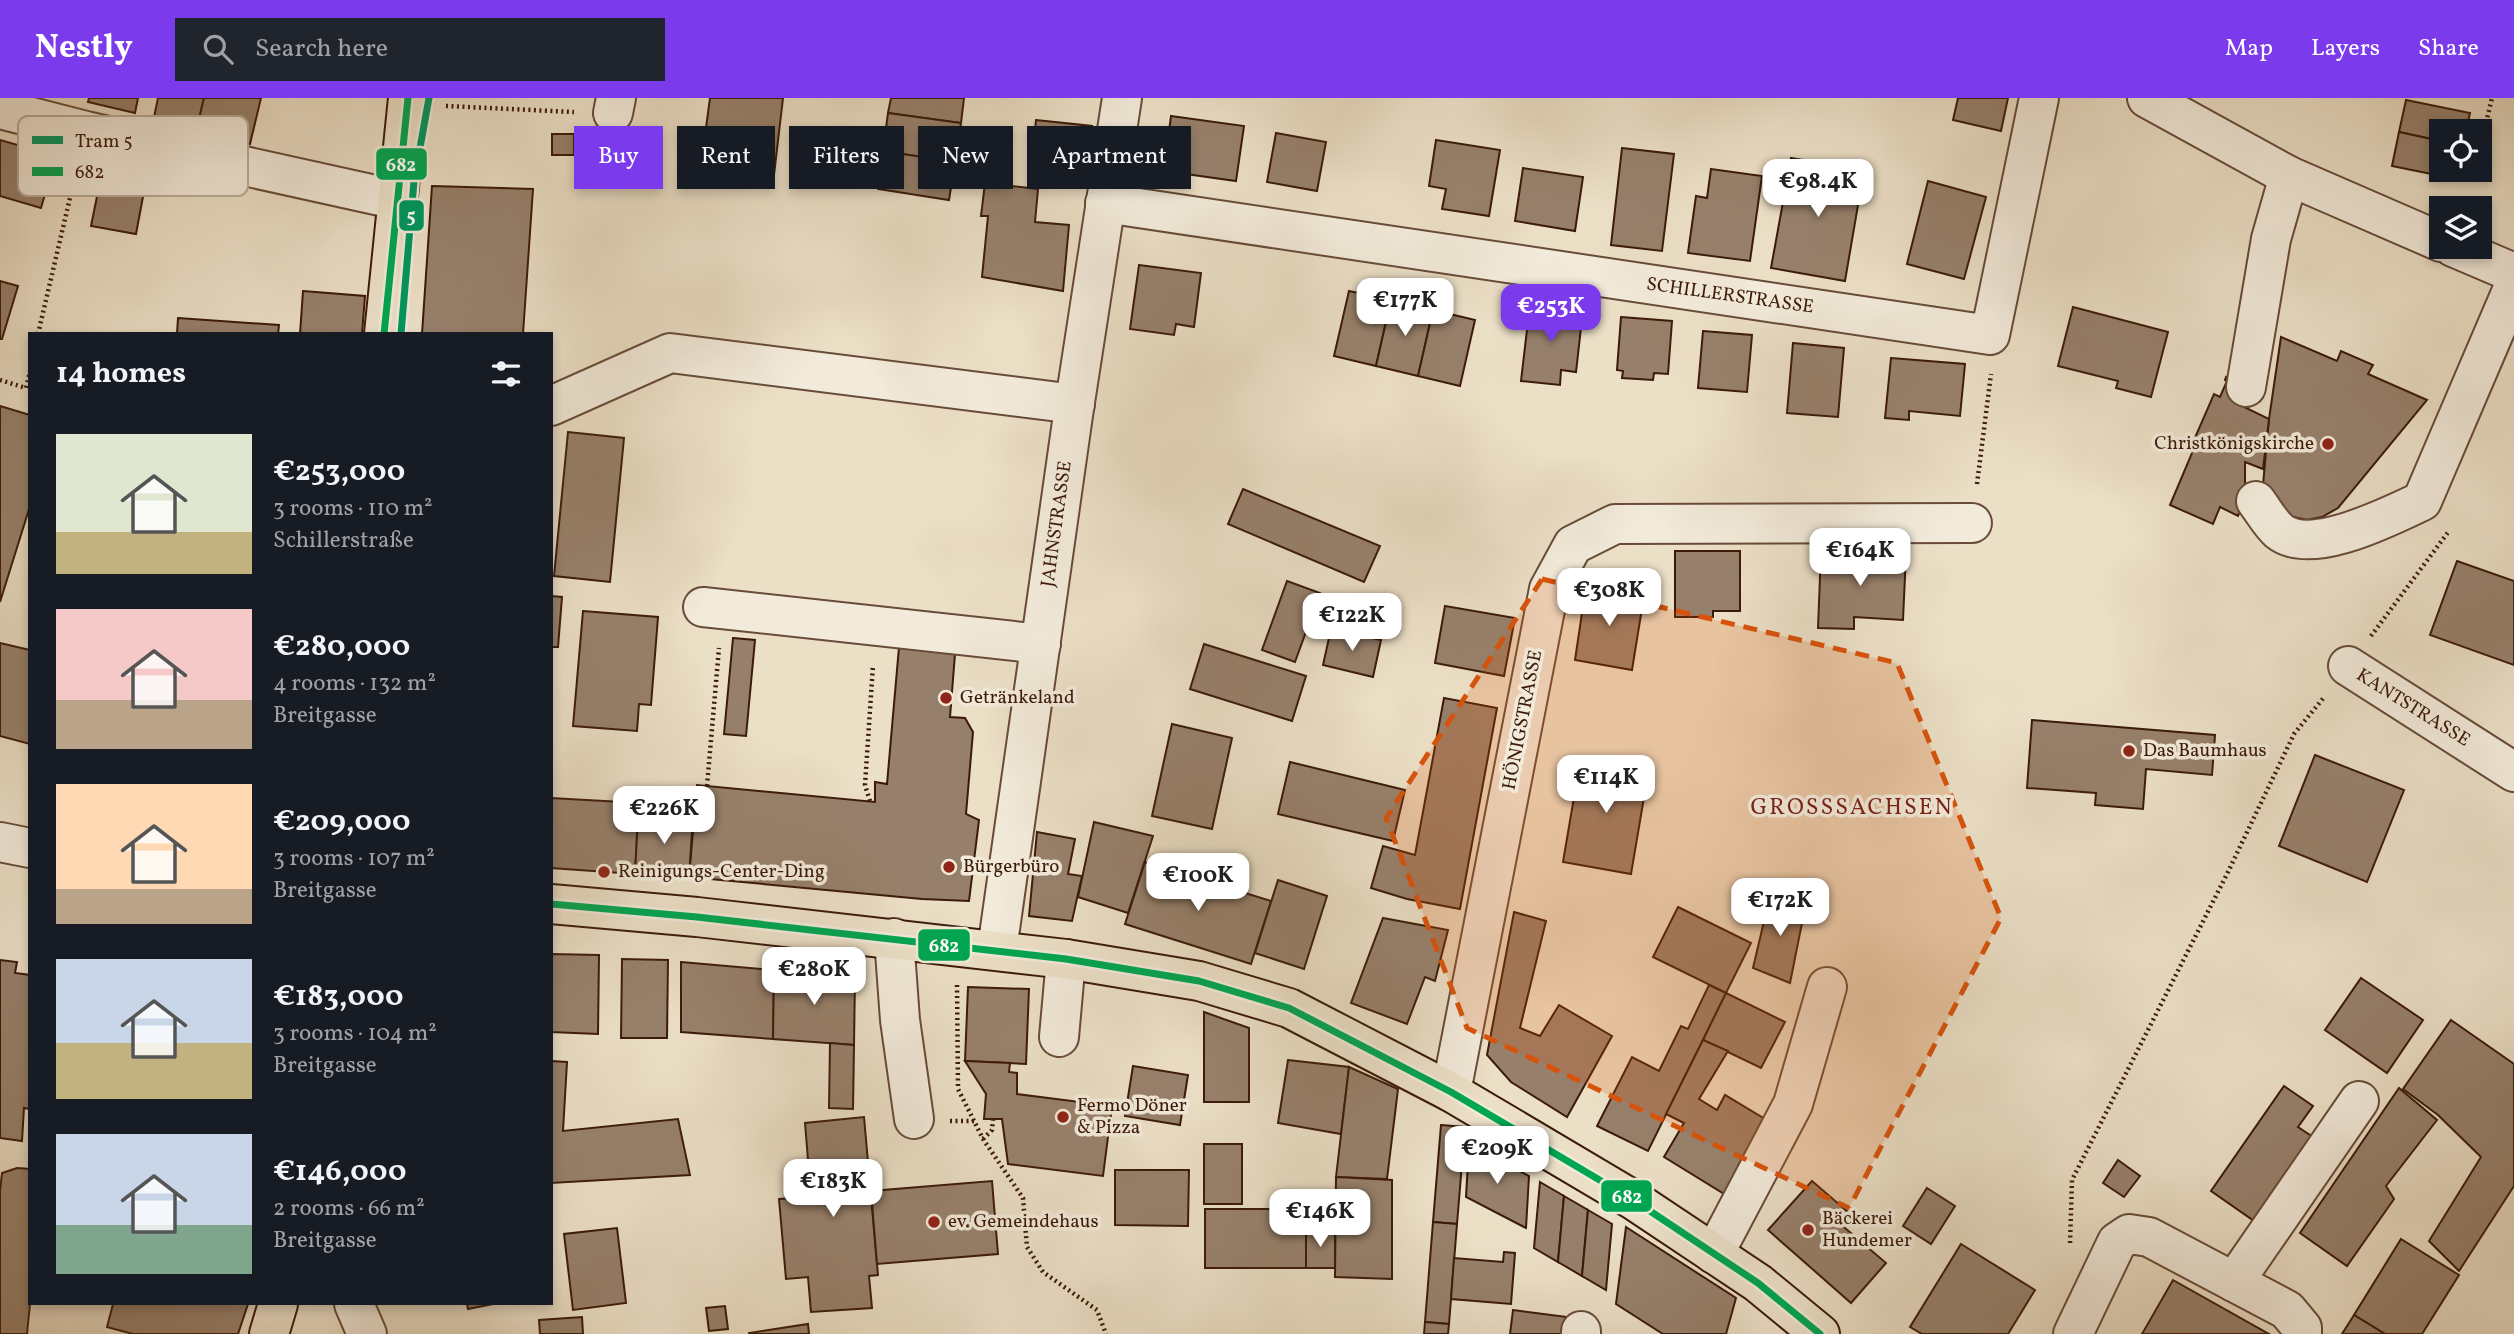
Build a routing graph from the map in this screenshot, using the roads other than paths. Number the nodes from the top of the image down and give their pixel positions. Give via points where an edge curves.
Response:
1 (1122, 98) edge
2 (2039, 98) edge
3 (2147, 98) edge
4 (407, 101) edge
5 (0, 109) edge
6 (27, 116) edge
7 (248, 167) edge
8 (2289, 176) junction
9 (398, 200) junction
10 (1105, 203) junction
11 (2429, 237) edge
12 (2481, 259) edge
13 (2514, 273) edge
14 (2514, 286) edge
15 (384, 332) edge
16 (2246, 387) dead end
17 (1075, 404) junction
18 (553, 405) edge
19 (2256, 501) dead end
20 (1972, 523) road end
21 (713, 608) road end
22 (1041, 644) junction
23 (2348, 666) road end
24 (2514, 772) edge
25 (0, 842) edge
26 (28, 848) edge
27 (553, 904) edge
28 (894, 939) junction
29 (997, 950) junction
30 (1066, 959) junction
31 (1827, 987) dead end
32 (1059, 1037) dead end
33 (1451, 1092) junction
34 (2359, 1101) dead end
35 (914, 1119) dead end
36 (1714, 1254) junction
37 (2234, 1282) junction
38 (278, 1305) edge
39 (354, 1305) edge
40 (269, 1334) edge
41 (367, 1334) edge
42 (1820, 1334) edge
43 (2073, 1334) edge
44 (2302, 1334) edge

1 - 10 street, JAHNSTRASSE
2 - 10 street, SCHILLERSTRASSE via 1990,335
3 - 8 street
4 - 9 main road
5 - 6 street
7 - 9 street
8 - 11 street
8 - 16 street via 2271,239
9 - 15 main road
10 - 17 street, JAHNSTRASSE
12 - 13 street
14 - 19 street via 2458,384 2422,501 2358,530 2308,540 2280,532
17 - 18 street via 670,353
17 - 22 street, JAHNSTRASSE
20 - 33 street, HÖNIGSTRASSE via 1615,524 1573,545 1549,589
21 - 22 street
22 - 29 street, JAHNSTRASSE
23 - 24 street, KANTSTRASSE
25 - 26 street
27 - 28 main road
28 - 29 main road
28 - 35 street
29 - 30 main road
30 - 32 street
30 - 33 main road via 1199,981 1289,1008
31 - 36 street via 1793,1104
33 - 36 main road via 1636,1201
34 - 37 street
36 - 42 main road
37 - 43 street via 2149,1237 2129,1234 2117,1242
37 - 44 street via 2287,1310
38 - 40 main road
39 - 41 street

